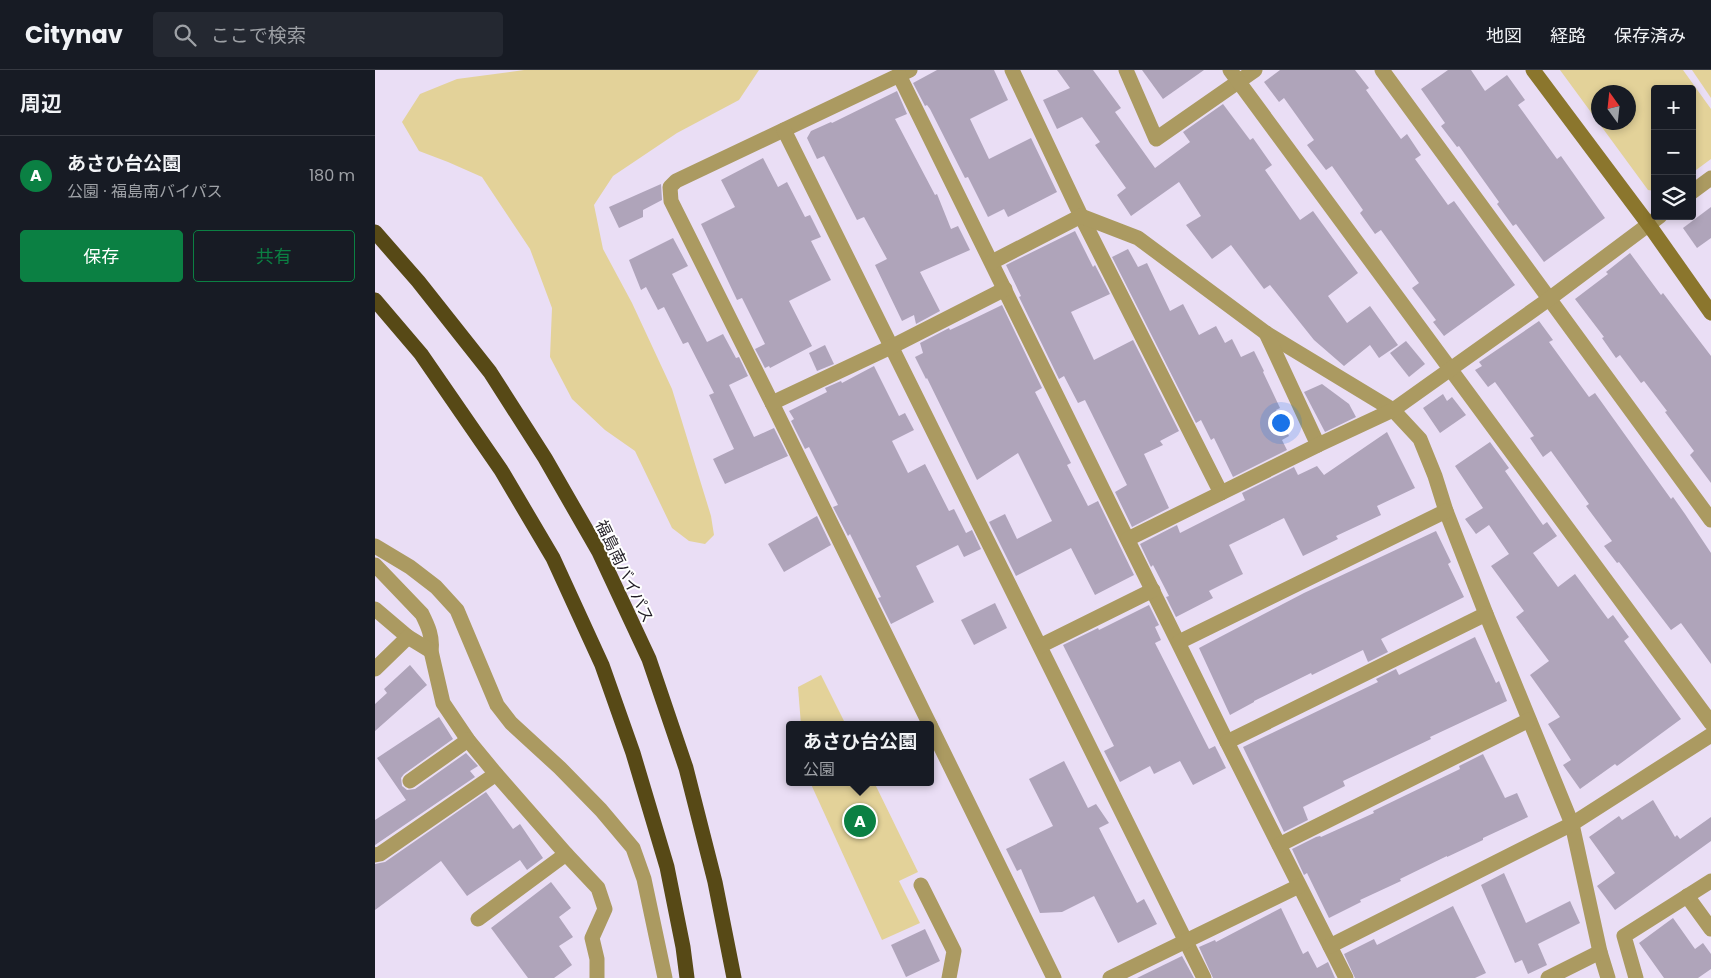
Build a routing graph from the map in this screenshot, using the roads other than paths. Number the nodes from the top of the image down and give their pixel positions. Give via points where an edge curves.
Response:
1 (1011, 70) edge
2 (1125, 70) edge
3 (1255, 70) edge
4 (1382, 70) edge
5 (1533, 70) edge
6 (904, 73) edge
7 (1235, 76) edge
8 (784, 130) junction
9 (1711, 178) edge
10 (1696, 189) edge
11 (1081, 216) junction
12 (1651, 216) edge
13 (1654, 220) edge
14 (375, 232) edge
15 (992, 262) junction
16 (1005, 289) junction
17 (1549, 299) junction
18 (375, 300) edge
19 (1711, 313) edge
20 (1266, 333) junction
21 (891, 347) junction
22 (1450, 369) junction
23 (772, 403) junction
24 (1393, 410) junction
25 (1318, 444) junction
26 (1221, 493) junction
27 (1445, 511) junction
28 (1711, 520) edge
29 (1129, 539) junction
30 (375, 546) edge
31 (375, 565) edge
32 (1153, 590) junction
33 (375, 610) edge
34 (1486, 614) junction
35 (408, 637) junction
36 (1179, 642) junction
37 (1040, 646) junction
38 (431, 651) junction
39 (375, 669) edge
40 (1529, 720) junction
41 (928, 721) edge
42 (1711, 723) edge
43 (934, 733) edge
44 (1711, 735) edge
45 (468, 740) junction
46 (1227, 742) junction
47 (496, 774) junction
48 (410, 781) dead end
49 (1572, 824) junction
50 (1279, 845) junction
51 (566, 854) junction
52 (375, 855) edge
53 (1711, 881) edge
54 (921, 885) dead end
55 (1299, 886) junction
56 (1687, 896) junction
57 (478, 919) dead end
58 (1711, 929) edge
59 (1186, 941) junction
60 (1330, 946) junction
61 (1600, 952) junction
62 (597, 978) edge
63 (665, 978) edge
64 (687, 978) edge
65 (734, 978) edge
66 (949, 978) edge
67 (1054, 978) edge
68 (1111, 978) edge
69 (1204, 978) edge
70 (1346, 978) edge
71 (1548, 978) edge
72 (1608, 978) edge
73 (1636, 978) edge

1 - 11 street
2 - 7 street via 1156,139
3 - 7 street
4 - 17 street
5 - 12 street
6 - 8 street
6 - 15 street
7 - 22 street
8 - 21 street
8 - 23 street via 676,181 670,187 671,201
9 - 10 street
11 - 15 street
11 - 20 street via 1138,238
11 - 26 street
13 - 17 street
13 - 19 street
14 - 65 highway, 福島南バイパス via 490,372 599,552 649,660 686,768 715,882
15 - 16 street
16 - 21 street
16 - 29 street
17 - 22 street
17 - 28 street
18 - 64 highway via 421,354 501,470 553,558 602,665 633,753 667,867
20 - 24 street
20 - 25 street
21 - 23 street
21 - 37 street
22 - 24 street
22 - 42 street
23 - 41 street
24 - 25 street
24 - 27 street via 1420,439
25 - 26 street
26 - 29 street
27 - 34 street
27 - 36 street
29 - 32 street
30 - 63 street via 423,577 457,610 497,705 511,723 601,810 633,848 644,879
31 - 38 street via 422,614 431,635
32 - 36 street
32 - 37 street
33 - 35 street
34 - 40 street
34 - 46 street
35 - 38 street
35 - 39 street
36 - 46 street
37 - 59 street
38 - 45 street via 443,703
40 - 49 street
40 - 50 street
43 - 67 street
44 - 49 street
45 - 47 street
45 - 48 street
46 - 50 street
47 - 51 street
47 - 52 street
49 - 60 street
49 - 61 street
50 - 55 street
51 - 57 street
51 - 62 street via 598,888 605,908 592,938
53 - 56 street
54 - 66 street via 954,951
55 - 59 street
55 - 60 street
56 - 58 street
56 - 73 street via 1625,936
59 - 68 street
59 - 69 street
60 - 70 street
61 - 71 street
61 - 72 street

